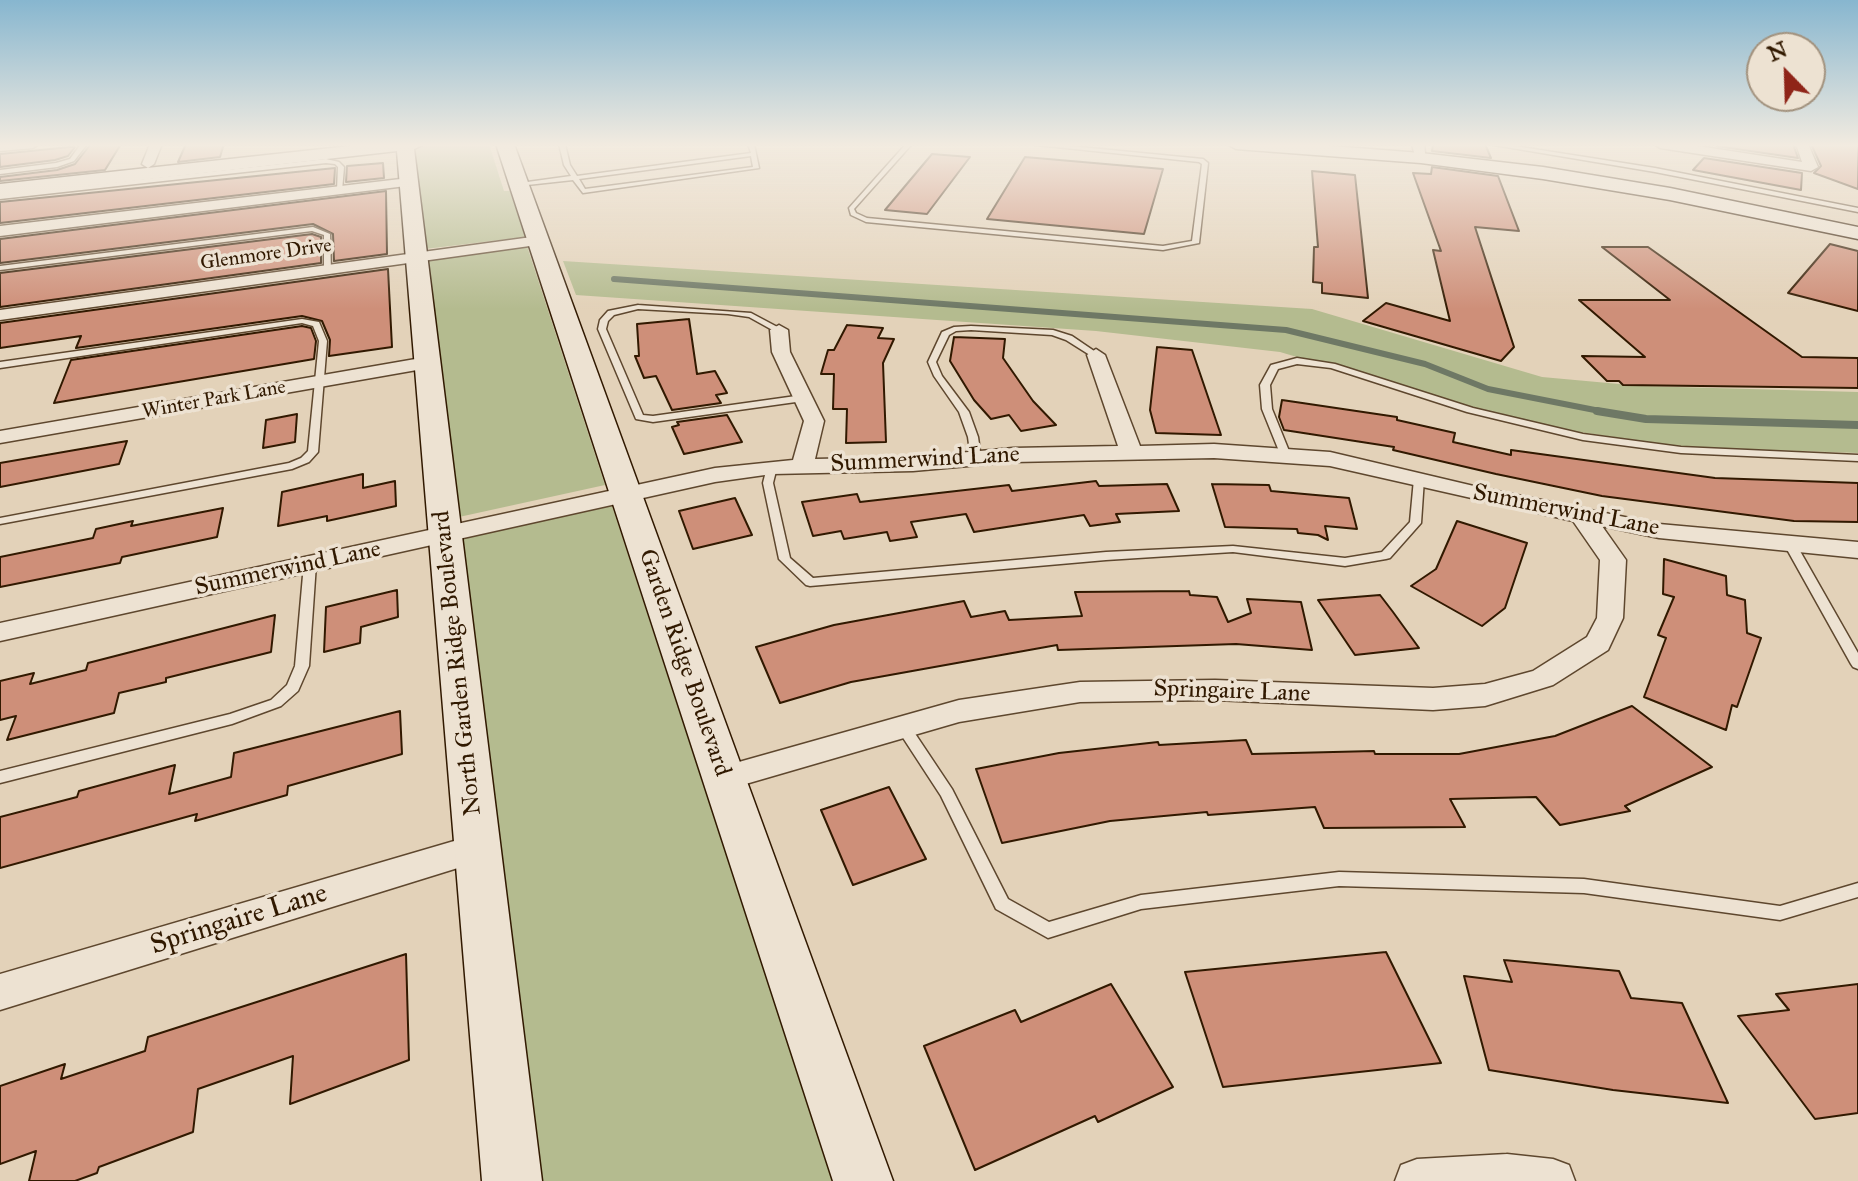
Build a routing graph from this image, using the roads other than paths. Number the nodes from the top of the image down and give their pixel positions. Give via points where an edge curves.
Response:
1 (264, 199) edge
2 (413, 199) edge
3 (526, 199) edge
4 (860, 199) edge
5 (1200, 199) edge
6 (1689, 199) edge
7 (1787, 199) edge
8 (1799, 199) edge
9 (1858, 212) edge
10 (0, 231) edge
11 (1858, 233) edge
12 (539, 241) junction
13 (418, 256) junction
14 (0, 268) edge
15 (328, 269) junction
16 (0, 315) edge
17 (779, 330) joint
18 (1096, 355) joint
19 (427, 363) junction
20 (0, 365) edge
21 (319, 382) junction
22 (803, 398) junction
23 (0, 437) edge
24 (1131, 452) junction
25 (1286, 456) junction
26 (1858, 458) edge
27 (976, 459) junction
28 (802, 466) junction
29 (772, 467) junction
30 (1419, 479) junction
31 (626, 494) junction
32 (1582, 516) junction
33 (0, 521) edge
34 (445, 535) junction
35 (1790, 544) junction
36 (1858, 550) edge
37 (310, 564) junction
38 (0, 632) edge
39 (1858, 664) edge
40 (903, 727) junction
41 (0, 777) edge
42 (725, 778) junction
43 (478, 848) junction
44 (1858, 890) edge
45 (0, 992) edge
46 (512, 1181) edge
47 (863, 1181) edge
48 (1417, 1181) edge
49 (1553, 1181) edge

1 - 10 street
2 - 13 main road, North Garden Ridge Boulevard
3 - 12 main road, Garden Ridge Boulevard
4 - 5 lane via 851,209 866,220 1163,248 1195,243
6 - 11 main road
7 - 9 main road
8 - 9 lane
12 - 13 street, Glenmore Drive
12 - 31 main road, Garden Ridge Boulevard
13 - 15 street, Glenmore Drive
13 - 19 main road, North Garden Ridge Boulevard
14 - 15 lane via 313,229 327,234
15 - 16 street, Glenmore Drive
17 - 22 street via 781,352
17 - 22 lane via 751,315 638,307 611,313 602,329 639,417 667,418
18 - 24 street
18 - 27 lane via 1053,333 971,328 945,334 932,362 964,412
19 - 21 street, Winter Park Lane
19 - 34 main road, North Garden Ridge Boulevard
20 - 21 lane via 302,321 316,324 323,341
21 - 23 street, Winter Park Lane
21 - 33 lane via 313,452 292,466
22 - 28 street via 814,421
24 - 25 street, Summerwind Lane
24 - 27 street, Summerwind Lane
25 - 26 lane via 1267,409 1265,385 1274,367 1306,361 1583,437 1681,450
25 - 30 street, Summerwind Lane via 1330,459
27 - 28 street, Summerwind Lane
28 - 29 street, Summerwind Lane
29 - 30 lane via 768,483 785,559 810,582 1233,549 1358,560 1386,555 1415,523
29 - 31 street, Summerwind Lane
30 - 32 street, Summerwind Lane
31 - 34 street, Summerwind Lane
31 - 42 main road, Garden Ridge Boulevard
32 - 35 street, Summerwind Lane via 1659,531
32 - 40 street, Springaire Lane via 1613,560 1610,618 1598,643 1543,678 1485,695 1433,699 1215,690 1080,692 959,711
34 - 37 street, Summerwind Lane
34 - 43 main road, North Garden Ridge Boulevard
35 - 36 street, Summerwind Lane
35 - 39 lane
37 - 38 street, Summerwind Lane
37 - 41 lane via 302,666 293,688 276,703 232,719
40 - 42 street, Springaire Lane
40 - 44 lane via 947,793 1002,904 1048,930 1141,902 1339,879 1584,886 1780,913
42 - 47 main road, Garden Ridge Boulevard
43 - 45 street, Springaire Lane
43 - 46 main road, North Garden Ridge Boulevard
48 - 49 street via 1507,1176

